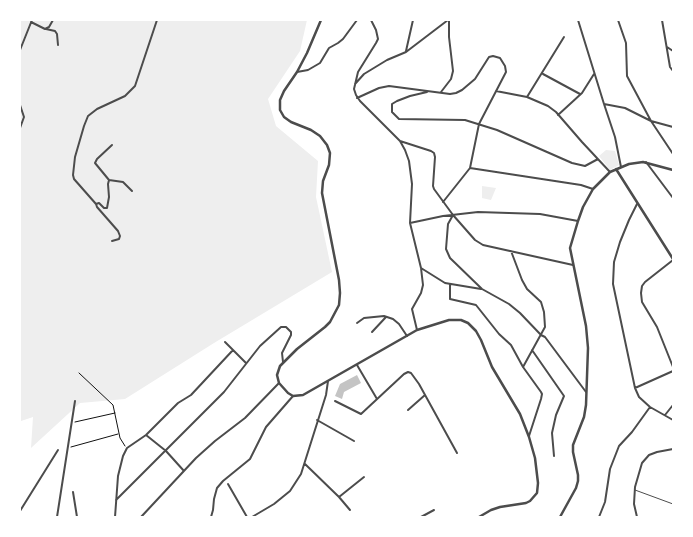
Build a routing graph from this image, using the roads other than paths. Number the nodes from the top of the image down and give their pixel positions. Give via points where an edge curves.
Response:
1 (53, 20) edge
2 (156, 20) edge
3 (320, 20) edge
4 (357, 20) edge
5 (370, 20) edge
6 (413, 20) edge
7 (449, 20) edge
8 (578, 20) edge
9 (618, 20) edge
10 (662, 20) edge
11 (32, 21) edge
12 (45, 29) junction
13 (564, 37) dead end
14 (58, 45) dead end
15 (667, 47) junction
16 (20, 50) edge
17 (673, 51) edge
18 (406, 52) junction
19 (673, 70) edge
20 (297, 72) junction
21 (594, 73) junction
22 (542, 74) junction
23 (354, 85) junction
24 (431, 91) junction
25 (441, 92) junction
26 (496, 92) junction
27 (580, 94) junction
28 (527, 97) junction
29 (357, 98) junction
30 (604, 104) junction
31 (20, 105) edge
32 (558, 115) junction
33 (651, 121) junction
34 (479, 124) junction
35 (673, 127) edge
36 (20, 128) edge
37 (400, 141) junction
38 (112, 145) dead end
39 (673, 154) edge
40 (598, 159) junction
41 (646, 162) junction
42 (621, 167) junction
43 (470, 168) junction
44 (616, 169) junction
45 (673, 170) edge
46 (610, 172) junction
47 (109, 180) junction
48 (593, 189) junction
49 (132, 191) dead end
50 (673, 198) edge
51 (443, 202) junction
52 (96, 204) junction
53 (637, 204) junction
54 (453, 215) junction
55 (578, 221) junction
56 (410, 223) junction
57 (112, 241) dead end
58 (511, 251) junction
59 (673, 260) edge
60 (573, 265) junction
61 (421, 268) junction
62 (450, 284) junction
63 (482, 289) junction
64 (386, 317) junction
65 (357, 323) dead end
66 (417, 330) junction
67 (372, 332) dead end
68 (541, 335) junction
69 (407, 336) junction
70 (225, 342) dead end
71 (233, 350) junction
72 (532, 350) junction
73 (283, 362) junction
74 (246, 363) junction
75 (357, 365) junction
76 (673, 365) edge
77 (523, 367) junction
78 (673, 371) edge
79 (328, 381) junction
80 (279, 383) junction
81 (635, 388) junction
82 (587, 393) junction
83 (425, 395) junction
84 (293, 396) junction
85 (377, 399) junction
86 (75, 401) dead end
87 (336, 401) dead end
88 (673, 405) edge
89 (650, 406) junction
90 (408, 410) dead end
91 (665, 416) junction
92 (317, 420) junction
93 (673, 420) edge
94 (146, 435) junction
95 (529, 437) junction
96 (354, 441) dead end
97 (673, 449) edge
98 (58, 450) dead end
99 (166, 451) junction
100 (457, 453) dead end
101 (554, 456) dead end
102 (305, 464) junction
103 (185, 471) junction
104 (364, 478) dead end
105 (228, 484) dead end
106 (634, 489) junction
107 (74, 492) dead end
108 (339, 497) junction
109 (116, 500) junction
110 (673, 504) edge
111 (350, 510) dead end
112 (434, 510) dead end
113 (20, 511) edge
114 (57, 517) edge
115 (76, 517) edge
116 (115, 517) edge
117 (141, 517) edge
118 (211, 517) edge
119 (247, 517) edge
120 (252, 517) edge
121 (421, 517) edge
122 (479, 517) edge
123 (560, 517) edge
124 (599, 517) edge
125 (637, 517) edge

1 - 12 street
2 - 52 street via 135,86 125,96 88,116 84,126 73,175
3 - 20 street
4 - 20 street via 338,43 329,48 320,63 308,70
5 - 23 street via 378,39 358,72
6 - 18 street
7 - 18 street
7 - 25 street via 453,71 451,79
8 - 21 street
9 - 33 street via 626,43 627,76
10 - 15 street
11 - 12 street
11 - 16 street
12 - 14 street via 55,31
13 - 22 street
15 - 17 street
15 - 19 street via 670,67
18 - 23 street via 376,66
20 - 73 street via 284,91 280,100 280,110 284,118 320,136 330,153 322,194 340,293 339,305 330,322
21 - 27 street
21 - 30 street
22 - 27 street
22 - 28 street
23 - 29 street
24 - 25 street
24 - 29 street via 389,86
24 - 34 street via 396,101 392,104 392,112 399,119 466,120
25 - 26 street via 450,94 462,90 475,79 489,57 493,56 500,58 506,72
26 - 28 street
26 - 34 street
27 - 32 street
28 - 32 street via 548,106
29 - 37 street
30 - 33 street via 625,108
30 - 42 street via 615,137
31 - 36 street via 24,117
32 - 40 street
33 - 35 street
33 - 39 street
34 - 40 street via 572,163 585,166
34 - 43 street
37 - 51 street via 434,153 436,156 433,186
37 - 56 street via 411,172
38 - 47 street via 96,162
40 - 46 street
41 - 42 street
41 - 45 street
41 - 50 street
42 - 44 street
43 - 48 street
43 - 51 street
44 - 46 street
44 - 53 street
46 - 48 street
47 - 49 street via 123,182
47 - 52 street via 107,208 98,202
48 - 55 street
51 - 54 street
52 - 57 street via 118,231 120,239
53 - 59 street
53 - 81 street via 614,262 613,284
54 - 55 street via 510,212
54 - 56 street
54 - 58 street via 475,240 483,245
54 - 63 street via 448,224 446,252
55 - 60 street via 570,245
56 - 61 street
58 - 60 street
58 - 68 street via 527,289 543,306 545,327
59 - 76 street via 645,282 641,293 642,302 657,327
60 - 82 street via 586,326
61 - 62 street
61 - 66 street via 424,285 412,309
62 - 63 street
62 - 77 street via 450,299 476,306 511,345
63 - 68 street via 515,308
64 - 65 street via 364,318
64 - 67 street
64 - 69 street via 399,324
66 - 69 street
66 - 95 street via 449,320 468,323 481,340 492,367 520,414
68 - 72 street
68 - 82 street
69 - 75 street
70 - 71 street
71 - 74 street
71 - 94 street via 191,395 178,403
72 - 77 street
72 - 101 street via 564,396 552,433
73 - 74 street via 282,352 291,332 281,326
73 - 80 street via 277,376
74 - 99 street via 224,392
75 - 79 street
75 - 85 street
77 - 95 street via 542,394
78 - 81 street
79 - 84 street via 303,395
79 - 92 street
80 - 84 street
80 - 103 street via 245,418 215,441
81 - 89 street
82 - 123 street via 584,417 573,445 578,481
83 - 85 street via 408,372
83 - 90 street
83 - 100 street
84 - 118 street via 266,428 250,460 222,481 217,488
85 - 87 street via 361,414
86 - 114 street
88 - 91 street
89 - 91 street
89 - 124 street via 619,446 610,469 605,502
91 - 93 street
92 - 96 street
92 - 102 street
94 - 99 street
94 - 109 street via 127,448 123,456
95 - 122 street via 538,483 534,498 526,503 495,509
97 - 106 street via 657,452 646,459 637,476
98 - 113 street
99 - 103 street
99 - 109 street
102 - 108 street
102 - 120 street via 290,492
103 - 117 street
104 - 108 street
105 - 119 street
106 - 110 lane
106 - 125 street
107 - 115 street
108 - 111 street
109 - 116 street
112 - 121 street

